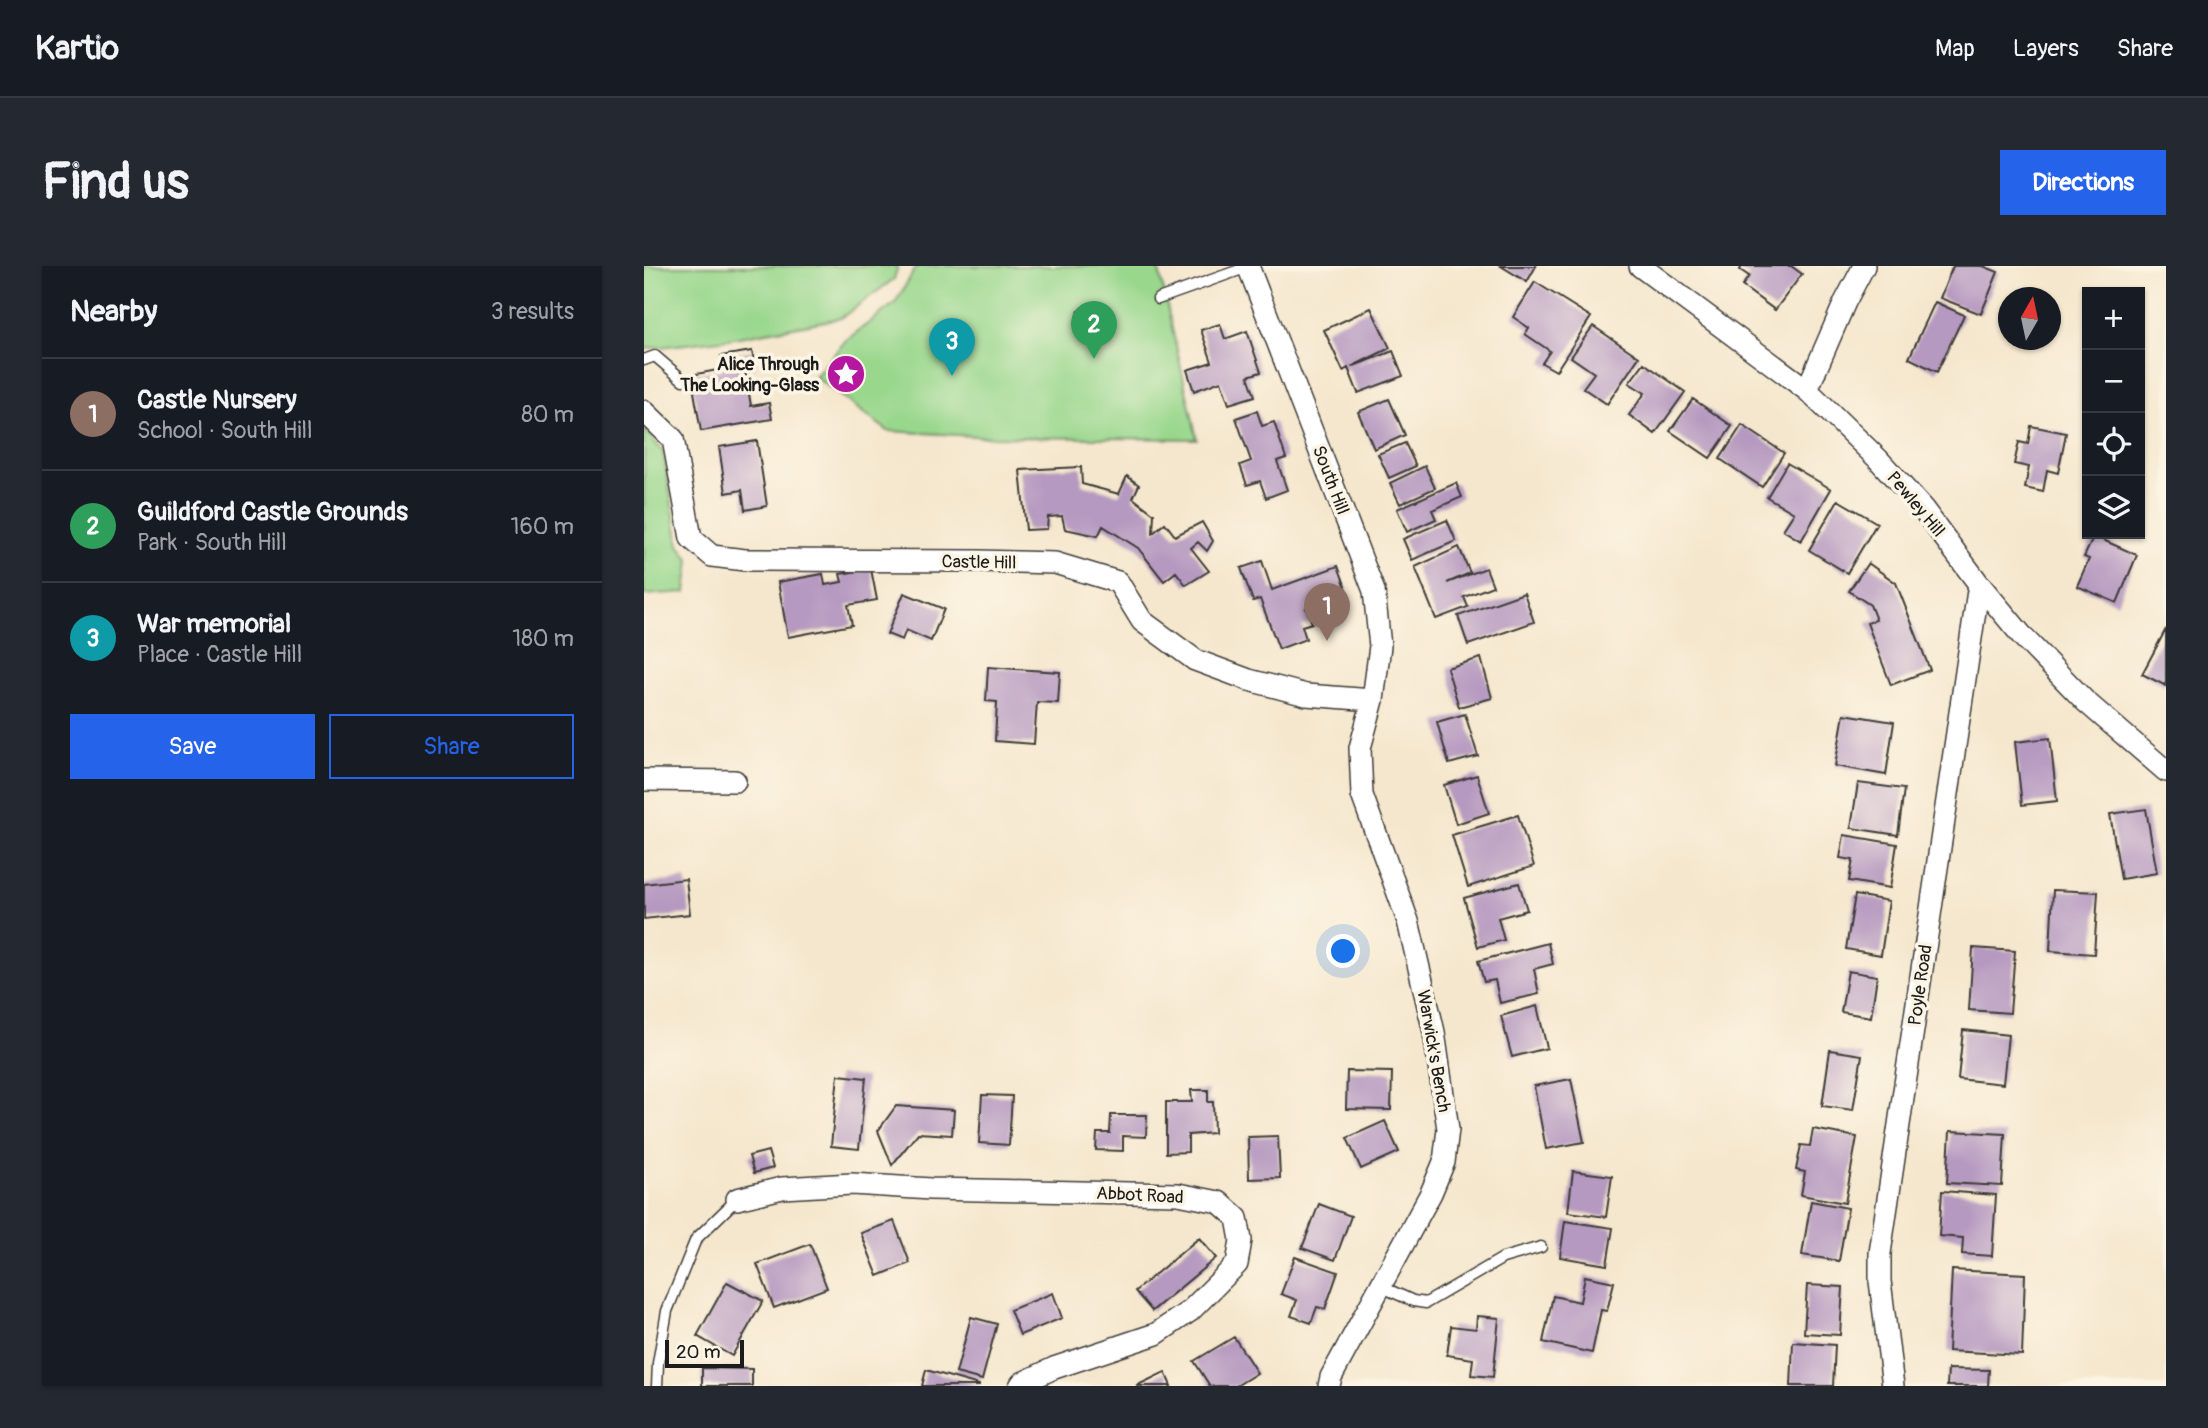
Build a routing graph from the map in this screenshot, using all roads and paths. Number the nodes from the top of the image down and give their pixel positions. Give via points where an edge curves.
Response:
1 (1248, 266) edge
2 (1640, 266) edge
3 (1864, 266) edge
4 (1158, 299) dead end
5 (644, 360) edge
6 (683, 380) dead end
7 (1807, 390) junction
8 (644, 411) edge
9 (1979, 584) junction
10 (1373, 700) junction
11 (2166, 771) edge
12 (644, 780) edge
13 (735, 781) dead end
14 (737, 1199) joint
15 (1541, 1247) dead end
16 (1380, 1286) junction
17 (657, 1386) edge
18 (1020, 1386) edge
19 (1329, 1386) edge
20 (1893, 1386) edge

1 - 4 lane
1 - 10 street, South Hill via 1374,591 1380,646
2 - 7 street, Pewley Hill
3 - 7 street
5 - 6 lane via 654,356
7 - 9 street, Pewley Hill via 1923,509
8 - 10 street, Castle Hill via 673,439 691,538 712,556 1055,564 1118,582 1143,621 1195,660 1306,695
9 - 11 street, Pewley Hill via 2085,701
9 - 20 street, Poyle Road via 1880,1253
10 - 16 street, Warwick's Bench via 1360,748 1362,795 1408,921 1434,1032 1448,1129 1444,1162 1431,1193
12 - 13 street
14 - 17 lane via 696,1239 667,1311
14 - 18 street, Abbot Road via 782,1188 852,1184 1178,1194 1219,1202 1237,1218 1241,1240 1237,1264 1190,1311 1156,1334 1054,1368
15 - 16 lane via 1503,1258 1426,1303
16 - 19 street, Warwick's Bench

